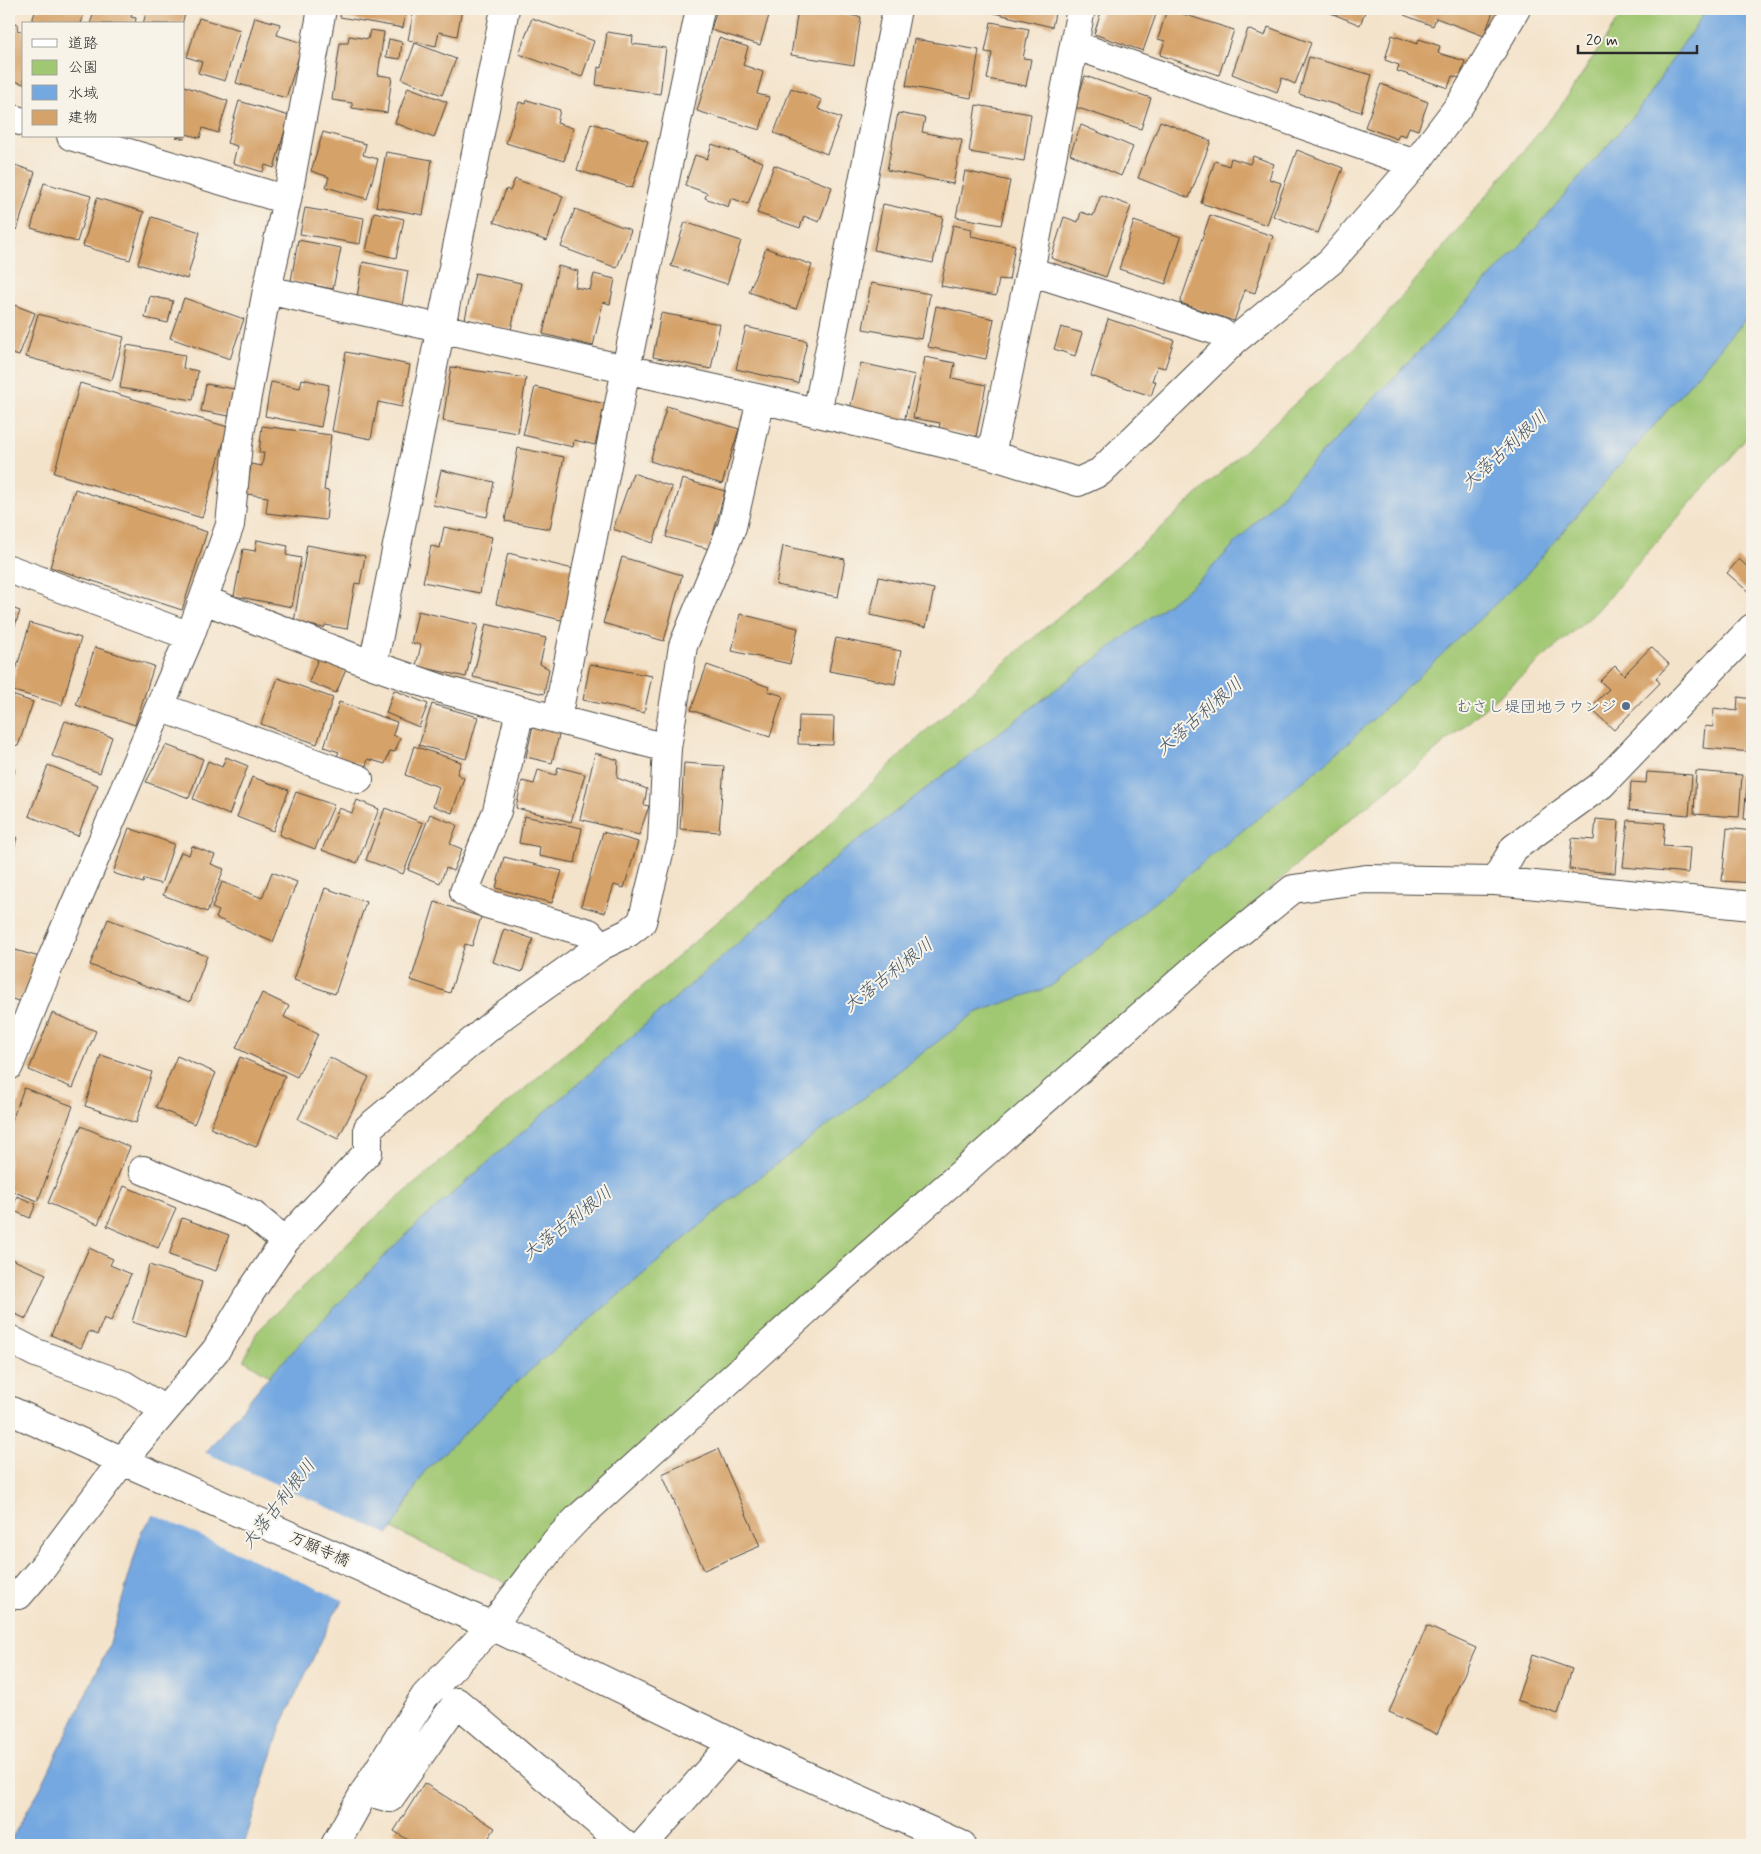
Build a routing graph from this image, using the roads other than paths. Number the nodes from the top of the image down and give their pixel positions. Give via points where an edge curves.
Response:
1 (322, 9) edge
2 (505, 9) edge
3 (700, 9) edge
4 (896, 9) edge
5 (1081, 9) edge
6 (1516, 9) edge
7 (1074, 46) junction
8 (9, 118) edge
9 (22, 121) edge
10 (78, 138) edge
11 (1415, 164) junction
12 (288, 200) junction
13 (1030, 271) junction
14 (267, 290) junction
15 (441, 329) junction
16 (1234, 341) junction
17 (626, 369) junction
18 (761, 399) junction
19 (817, 412) junction
20 (990, 455) junction
21 (9, 570) edge
22 (204, 600) junction
23 (1752, 628) edge
24 (190, 636) junction
25 (373, 665) junction
26 (160, 707) junction
27 (520, 711) junction
28 (557, 719) junction
29 (667, 748) junction
30 (359, 779) dead end
31 (1495, 881) junction
32 (1752, 906) edge
33 (601, 946) junction
34 (9, 1066) edge
35 (143, 1170) dead end
36 (286, 1241) junction
37 (9, 1339) edge
38 (9, 1410) edge
39 (165, 1410) junction
40 (131, 1464) junction
41 (19, 1595) dead end
42 (482, 1621) junction
43 (733, 1743) junction
44 (365, 1790) junction
45 (335, 1845) edge
46 (625, 1845) edge
47 (643, 1845) edge
48 (962, 1845) edge

1 - 12 street
2 - 15 street
3 - 17 street
4 - 19 street
5 - 7 street
6 - 11 street via 1461,103
7 - 11 street
7 - 13 street
8 - 9 street
10 - 12 street
11 - 16 street via 1331,261
12 - 14 street
13 - 16 street via 1220,332
13 - 20 street
14 - 15 street
14 - 22 street via 238,444 230,525
15 - 17 street
15 - 25 street
16 - 20 street via 1100,472 1078,482
17 - 18 street
17 - 28 street
18 - 19 street
18 - 29 street via 732,527 684,646
19 - 20 street
21 - 24 street
22 - 24 street
22 - 25 street
23 - 31 street via 1601,785 1514,848
24 - 26 street
25 - 27 street
26 - 30 street
26 - 34 street
27 - 28 street
27 - 33 street via 497,811 464,892 487,904 589,933
28 - 29 street
29 - 33 street via 662,841 642,922
31 - 32 street
31 - 42 street via 1366,879 1293,889 1194,969 831,1288 556,1541
33 - 36 street via 505,1014 368,1128 368,1152
35 - 36 street via 253,1215
36 - 39 street via 216,1350
37 - 39 street via 36,1353 124,1385
38 - 40 street, 万願寺橋
39 - 40 street
40 - 41 street
40 - 42 street, 万願寺橋
42 - 43 street, 万願寺橋
42 - 44 street via 425,1696
43 - 47 street
43 - 48 street, 万願寺橋
44 - 45 street
44 - 46 street via 390,1798 457,1702

